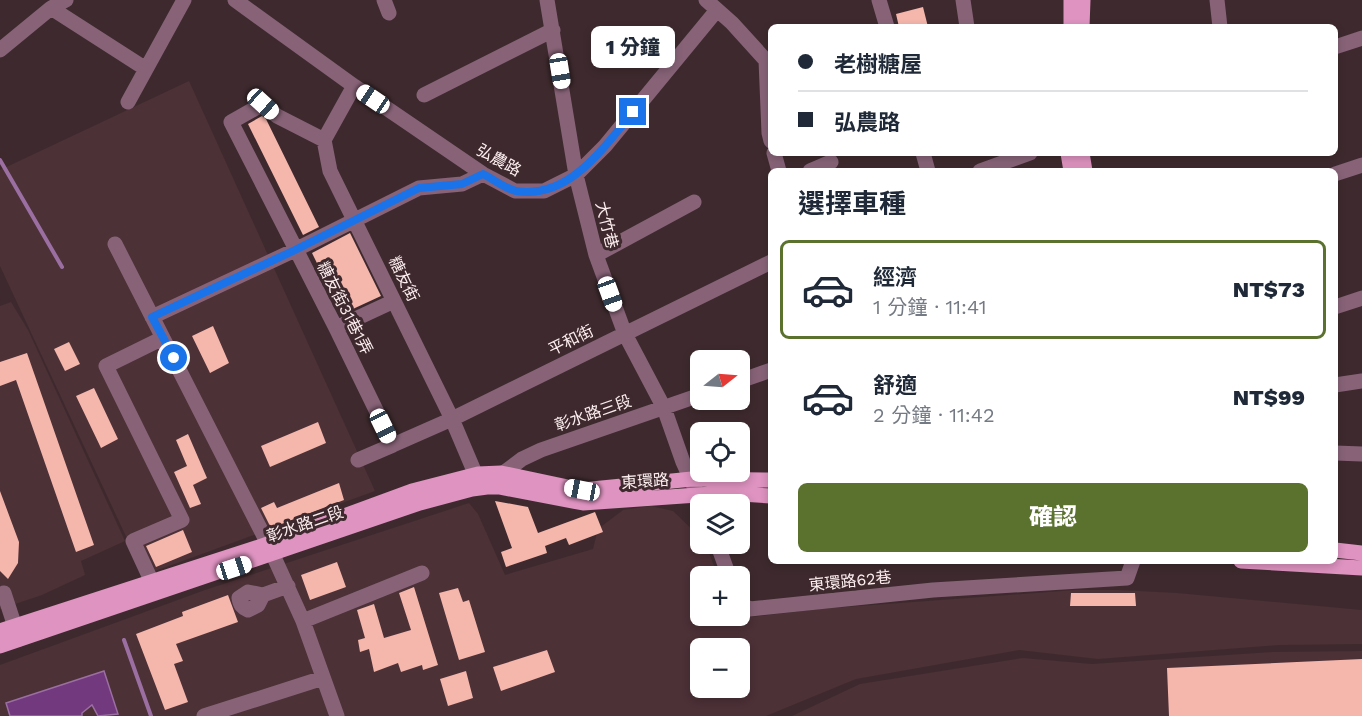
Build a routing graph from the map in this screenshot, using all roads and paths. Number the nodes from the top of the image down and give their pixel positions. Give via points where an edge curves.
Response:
1 (66, 0) edge
2 (184, 0) edge
3 (235, 0) edge
4 (547, 0) edge
5 (879, 0) edge
6 (963, 0) edge
7 (1071, 0) edge
8 (1083, 0) edge
9 (1217, 0) edge
10 (712, 5) edge
11 (51, 8) junction
12 (886, 24) edge
13 (967, 24) edge
14 (1071, 24) edge
15 (1082, 24) edge
16 (1220, 24) edge
17 (553, 30) junction
18 (1362, 38) edge
19 (1338, 46) edge
20 (0, 50) edge
21 (768, 63) edge
22 (146, 69) junction
23 (354, 86) junction
24 (424, 95) dead end
25 (128, 102) dead end
26 (324, 140) junction
27 (1022, 156) edge
28 (1362, 165) edge
29 (989, 168) edge
30 (1338, 173) edge
31 (483, 174) junction
32 (576, 175) junction
33 (694, 202) dead end
34 (355, 220) junction
35 (115, 244) dead end
36 (295, 250) junction
37 (596, 255) junction
38 (768, 263) edge
39 (1362, 298) edge
40 (394, 301) junction
41 (1338, 306) edge
42 (152, 317) junction
43 (336, 328) junction
44 (625, 334) junction
45 (163, 338) junction
46 (768, 371) edge
47 (750, 377) edge
48 (1362, 381) edge
49 (1338, 385) edge
50 (690, 399) edge
51 (663, 408) junction
52 (452, 419) junction
53 (393, 445) junction
54 (1338, 453) edge
55 (1362, 454) edge
56 (358, 460) dead end
57 (501, 473) junction
58 (690, 475) edge
59 (690, 479) edge
60 (750, 480) edge
61 (768, 480) edge
62 (481, 483) junction
63 (412, 491) joint
64 (722, 494) edge
65 (741, 494) edge
66 (750, 495) edge
67 (768, 496) edge
68 (690, 500) edge
69 (270, 549) junction
70 (1338, 550) edge
71 (1362, 553) edge
72 (1132, 564) edge
73 (1338, 564) edge
74 (1359, 565) edge
75 (422, 573) dead end
76 (151, 580) junction
77 (288, 586) junction
78 (4, 593) dead end
79 (263, 596) dead end
80 (750, 609) edge
81 (303, 621) junction
82 (11, 632) edge
83 (0, 646) edge
84 (323, 678) junction
85 (204, 716) edge
86 (337, 716) edge

1 - 11 street
2 - 22 street
3 - 23 street, 弘農路
4 - 17 street, 大竹巷
5 - 12 street
6 - 13 street
7 - 14 main road
8 - 15 main road
9 - 16 street
10 - 21 street
10 - 32 street, 弘農路 via 605,146
11 - 20 street
11 - 22 street
17 - 24 street
17 - 32 street, 大竹巷
18 - 19 street
22 - 25 street
23 - 26 street
23 - 31 street, 弘農路
26 - 34 street, 糖友街 via 330,171
26 - 36 street, 糖友街31巷1弄 via 277,116 263,104 231,122
27 - 29 street
28 - 30 street
31 - 32 street, 弘農路 via 515,191 544,191
31 - 34 street via 462,184 419,188
32 - 37 street, 大竹巷
33 - 37 street
34 - 36 street
34 - 40 street, 糖友街
35 - 42 street
36 - 42 street
36 - 43 street, 糖友街31巷1弄
37 - 44 street, 大竹巷
38 - 44 street, 平和街
39 - 41 street
40 - 43 street
40 - 52 street, 糖友街
42 - 45 street
43 - 53 street, 糖友街31巷1弄
44 - 51 street, 大竹巷
44 - 52 street, 平和街
45 - 69 street
45 - 76 street via 105,366 182,520 133,541
46 - 47 street
48 - 49 street
50 - 51 street, 彰水路三段
51 - 57 street, 彰水路三段 via 541,450
51 - 58 street, 大竹巷
52 - 53 street, 平和街
52 - 62 street, 糖友街
53 - 56 street
54 - 55 street
57 - 59 main road, 東環路 via 582,490
57 - 62 main road, 彰水路三段
60 - 61 main road, 東環路
62 - 63 main road, 彰水路三段
62 - 68 main road, 東環路 via 583,502
62 - 69 main road, 彰水路二段
63 - 69 main road, 彰水路二段
64 - 65 main road, 東環路
66 - 67 main road, 東環路
69 - 76 main road, 彰水路二段
69 - 77 street
69 - 82 main road, 彰水路二段
70 - 71 main road
72 - 80 street, 東環路62巷 via 1127,578 933,590
73 - 74 main road
75 - 81 street
76 - 82 main road, 彰水路二段
77 - 79 street
77 - 81 street
78 - 82 street
81 - 84 street
82 - 83 main road, 彰水路二段
84 - 85 street
84 - 86 street

